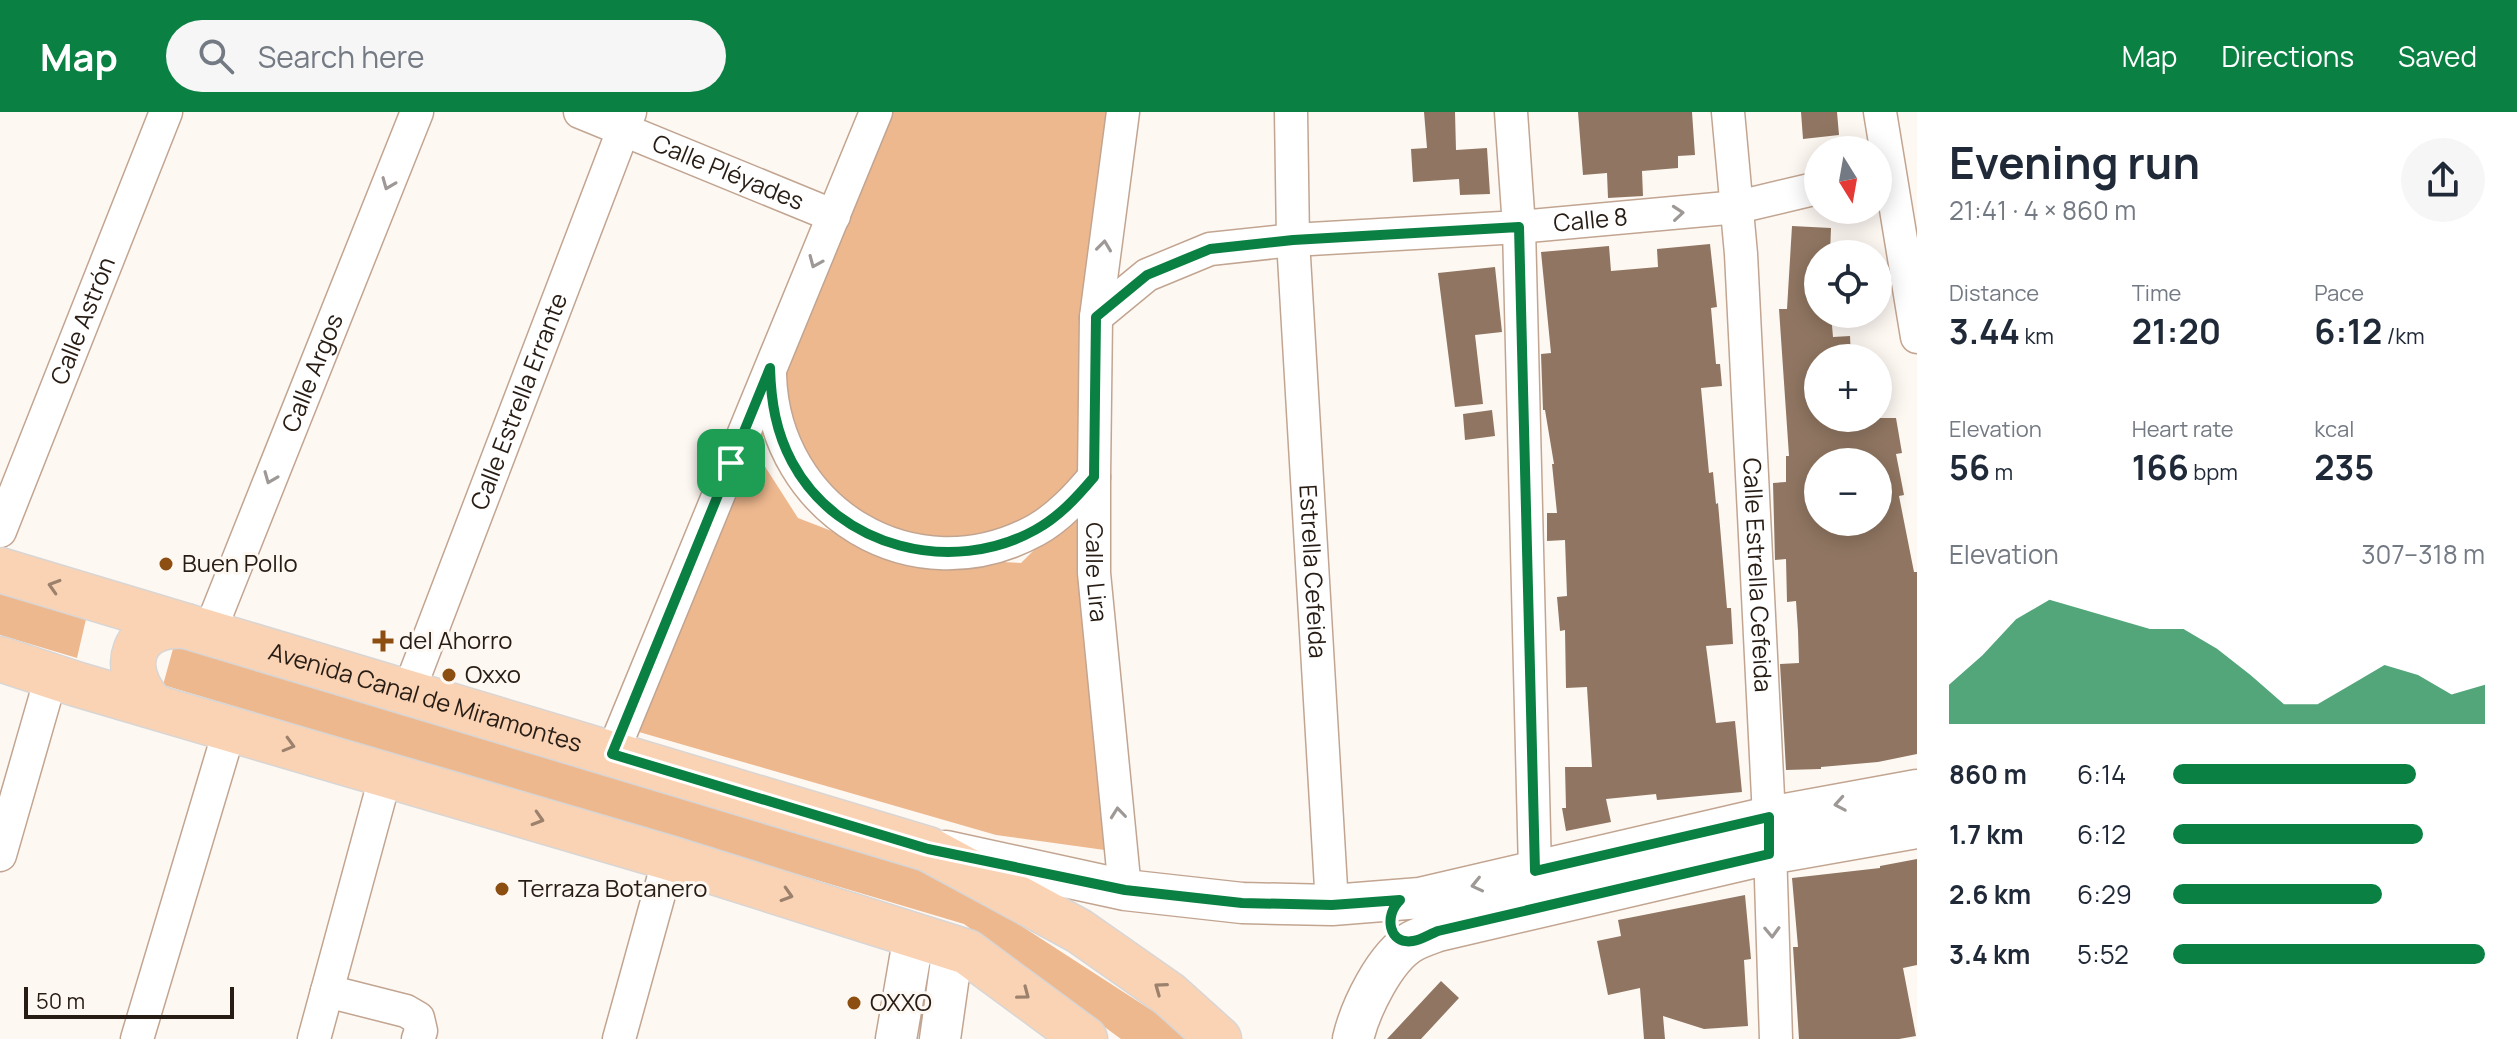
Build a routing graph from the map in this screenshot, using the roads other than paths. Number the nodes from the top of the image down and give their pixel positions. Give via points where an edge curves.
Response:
1 (166, 112) edge
2 (417, 112) edge
3 (580, 112) edge
4 (876, 112) edge
5 (1123, 112) edge
6 (1291, 112) edge
7 (1511, 112) edge
8 (1728, 112) edge
9 (1880, 112) edge
10 (626, 121) edge
11 (1895, 171) edge
12 (1804, 191) edge
13 (1738, 207) junction
14 (834, 216) junction
15 (1519, 227) junction
16 (1293, 240) junction
17 (1096, 317) junction
18 (1917, 337) edge
19 (770, 368) junction
20 (1094, 477) junction
21 (0, 531) edge
22 (0, 570) edge
23 (97, 599) junction
24 (198, 630) junction
25 (0, 659) edge
26 (64, 679) junction
27 (408, 693) junction
28 (152, 705) junction
29 (230, 728) junction
30 (612, 754) junction
31 (386, 774) junction
32 (1917, 790) edge
33 (1917, 828) edge
34 (1769, 836) junction
35 (928, 849) junction
36 (0, 855) edge
37 (669, 858) junction
38 (1535, 871) junction
39 (1125, 890) junction
40 (1400, 900) junction
41 (1332, 905) junction
42 (934, 941) junction
43 (1411, 942) junction
44 (327, 991) junction
45 (418, 1028) edge
46 (137, 1039) edge
47 (314, 1039) edge
48 (619, 1039) edge
49 (896, 1039) edge
50 (940, 1039) edge
51 (1085, 1039) edge
52 (1219, 1039) edge
53 (1353, 1039) edge
54 (1776, 1039) edge

1 - 21 street, Calle Astrón
2 -> 24 street, Calle Argos
3 - 10 street, Calle Pléyades
4 - 14 street
17 -> 5 street, Calle Lira
6 - 16 street
7 - 15 street
8 - 13 street, Calle Estrella Cefeida
9 - 11 street
10 - 14 street, Calle Pléyades
10 - 27 street, Calle Estrella Errante
11 - 18 street
12 - 13 street, Calle 8
15 -> 13 street, Calle 8
13 - 34 street, Calle Estrella Cefeida
14 -> 19 street
15 - 16 street, Calle 8
15 - 38 street
16 - 17 street, Calle 8 via 1210,249 1147,275
16 - 41 street, Estrella Cefeida
17 - 20 street, Calle Lira
19 - 20 street via 774,418 806,484 842,519 886,542 936,552 988,548 1058,514
19 - 30 street
39 -> 20 street, Calle Lira via 1094,573
23 -> 22 main road, Avenida Canal de Miramontes
23 - 24 main road, Avenida Canal de Miramontes
23 - 26 main road via 116,620 119,634 112,662 90,680
24 - 27 main road, Avenida Canal de Miramontes
24 - 28 main road via 156,628 135,650 134,680
25 - 26 main road
26 - 28 main road
26 - 36 street
27 - 30 main road, Avenida Canal de Miramontes
28 - 29 main road
29 -> 31 main road
29 - 46 street
30 - 35 main road, Avenida Canal de Miramontes
31 -> 37 main road
31 - 44 street
32 -> 34 street
33 - 34 street
34 - 38 street
34 - 43 street
34 -> 54 street, Calle Estrella Cefeida
35 - 39 street
52 -> 35 main road, Avenida Canal de Miramontes via 1169,994 1079,931
37 -> 42 main road
37 - 48 street
38 -> 40 street
39 - 41 street via 1242,903
40 - 41 street
40 - 43 street via 1389,916 1390,926
42 - 49 street
42 - 50 street
42 -> 51 main road via 967,952
43 - 53 street via 1376,984
44 - 45 street via 406,1011
44 - 47 street

